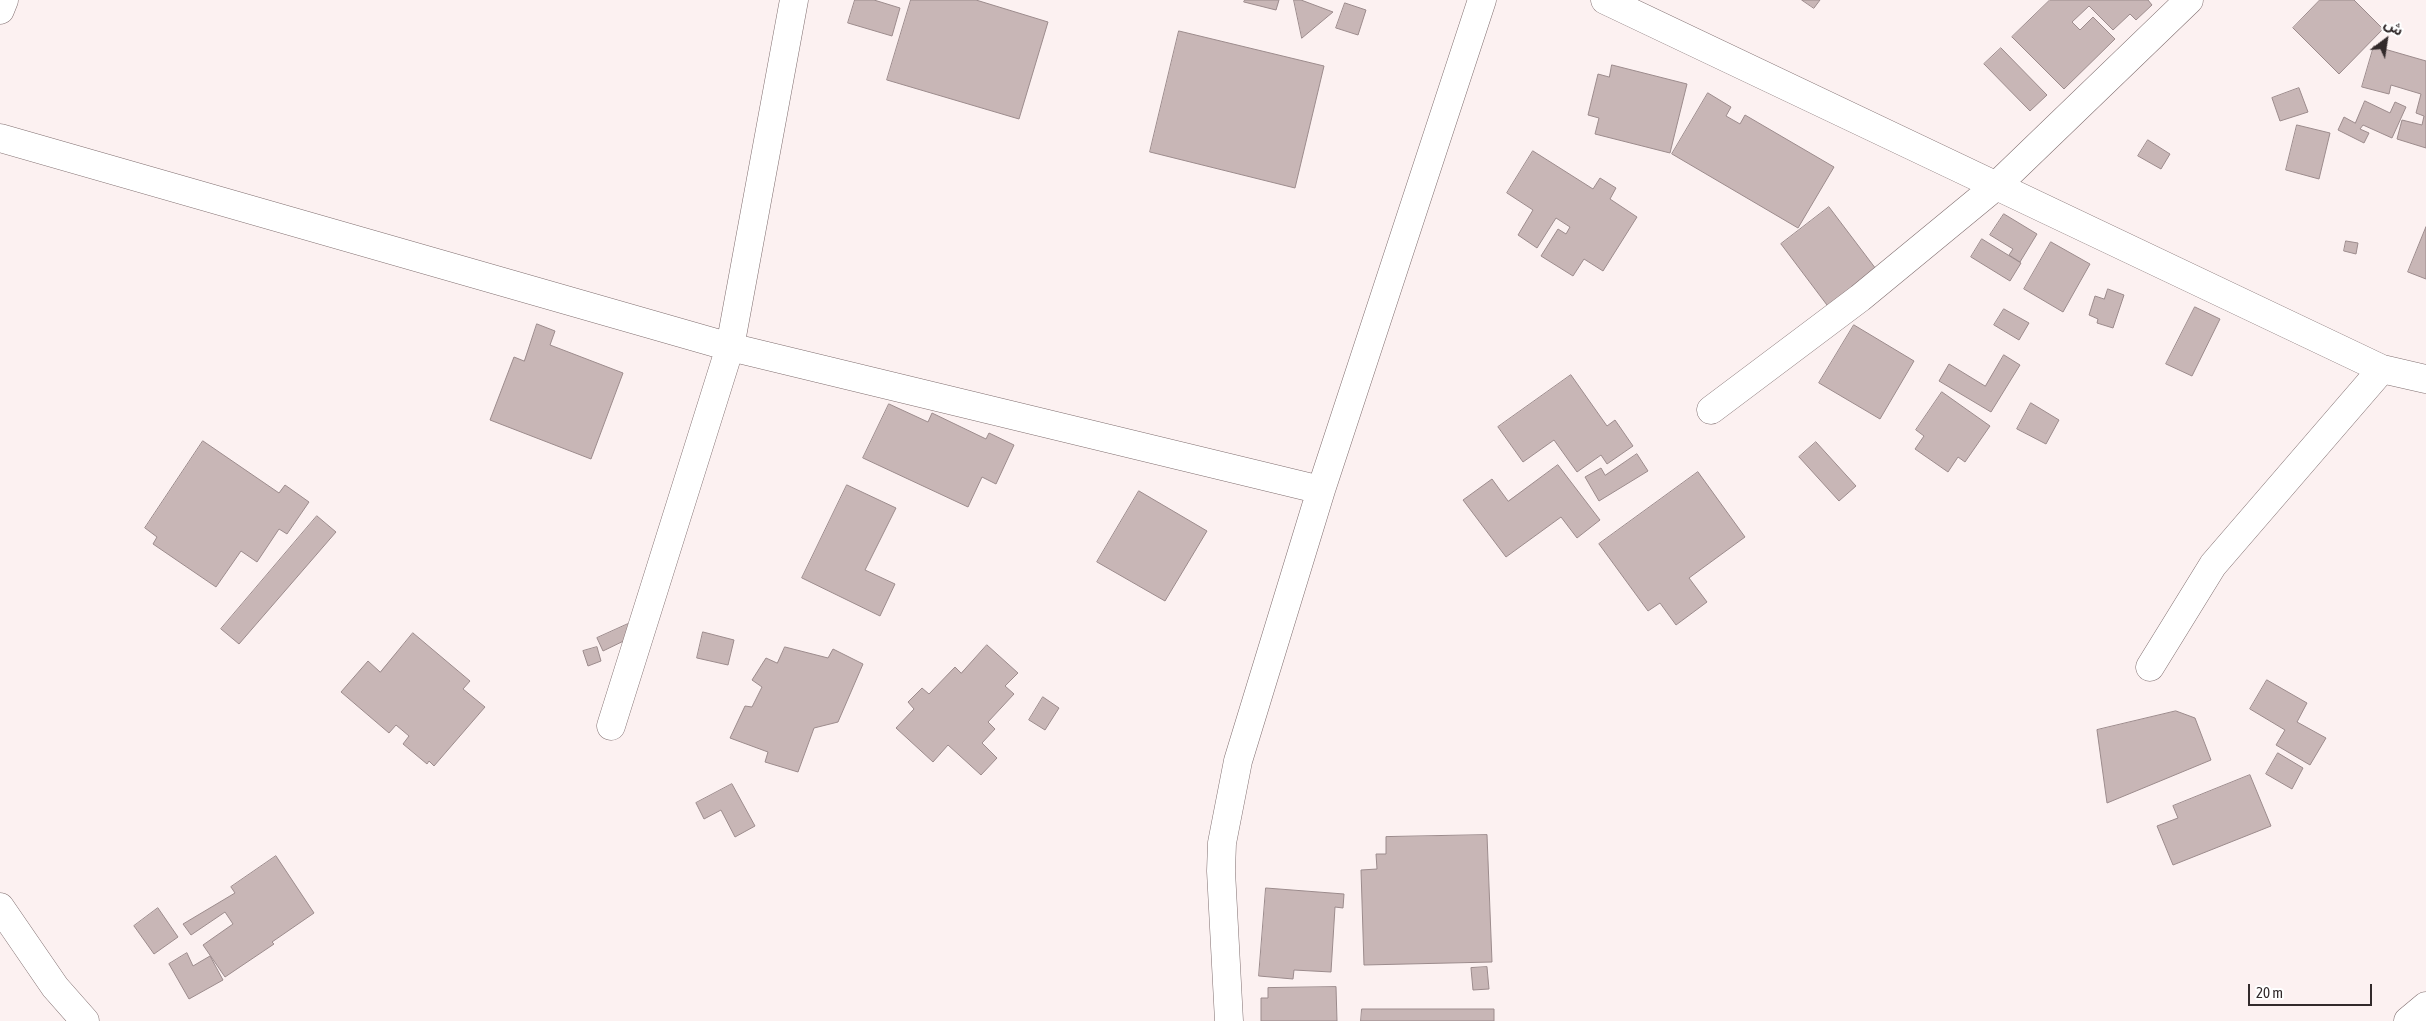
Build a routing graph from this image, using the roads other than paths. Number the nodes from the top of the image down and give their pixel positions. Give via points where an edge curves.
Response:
1 (4, 0) edge
2 (794, 0) edge
3 (1482, 0) edge
4 (1605, 0) edge
5 (2189, 0) edge
6 (0, 10) edge
7 (0, 138) edge
8 (1996, 186) junction
9 (730, 347) junction
10 (2382, 369) junction
11 (2426, 379) edge
12 (1711, 410) dead end
13 (1321, 490) junction
14 (2150, 667) dead end
15 (611, 726) dead end
16 (0, 907) edge
17 (2426, 1006) edge
18 (85, 1021) edge
19 (1230, 1021) edge
20 (2408, 1021) edge

1 - 6 street
2 - 9 street
3 - 13 street
4 - 8 street
5 - 8 street
7 - 9 street
8 - 10 street
8 - 12 street via 1860,298
9 - 13 street
9 - 15 street
10 - 11 street
10 - 14 street via 2213,566
13 - 19 street via 1238,761 1226,818 1221,871
16 - 18 street via 55,987
17 - 20 street

